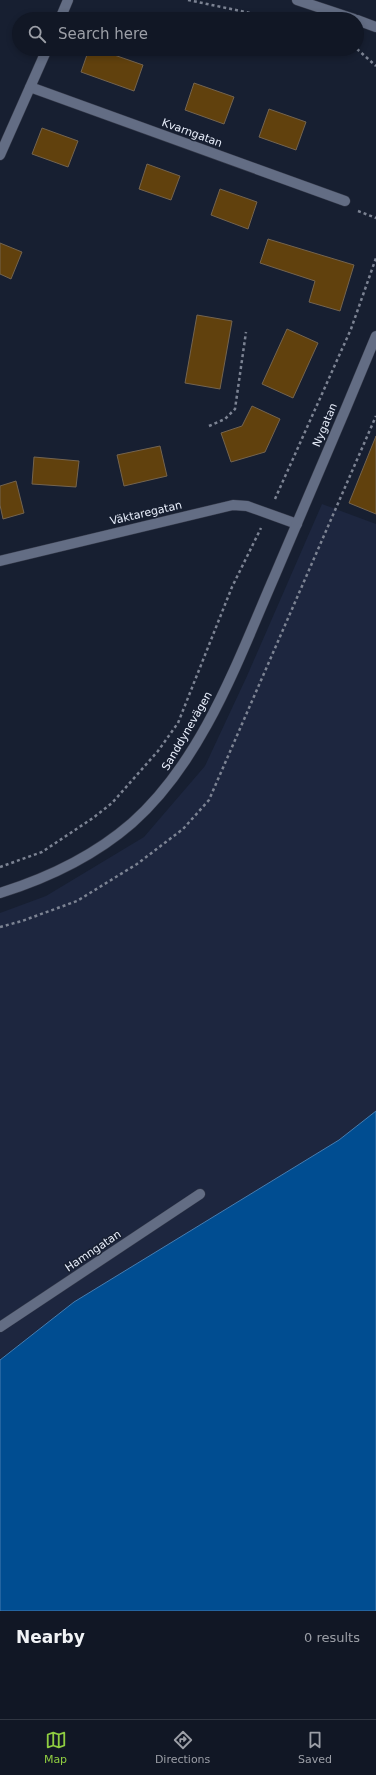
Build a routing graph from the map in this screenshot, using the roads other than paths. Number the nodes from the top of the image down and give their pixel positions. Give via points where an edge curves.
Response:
1 (68, 0) edge
2 (297, 0) edge
3 (63, 12) edge
4 (333, 12) edge
5 (364, 23) edge
6 (376, 27) edge
7 (44, 56) edge
8 (30, 88) junction
9 (0, 155) edge
10 (345, 201) dead end
11 (376, 336) edge
12 (297, 524) junction
13 (0, 561) edge
14 (0, 893) edge
15 (200, 1194) dead end
16 (0, 1328) edge

1 - 3 street
2 - 4 street
5 - 6 street
7 - 8 street
8 - 9 street
8 - 10 street, Kvarngatan
11 - 12 street, Nygatan
12 - 13 street, Väktaregatan via 247,506 222,506
12 - 14 street, Sanddynevägen via 238,660 210,717 172,781 133,822 102,846 68,866
15 - 16 street, Hamngatan

